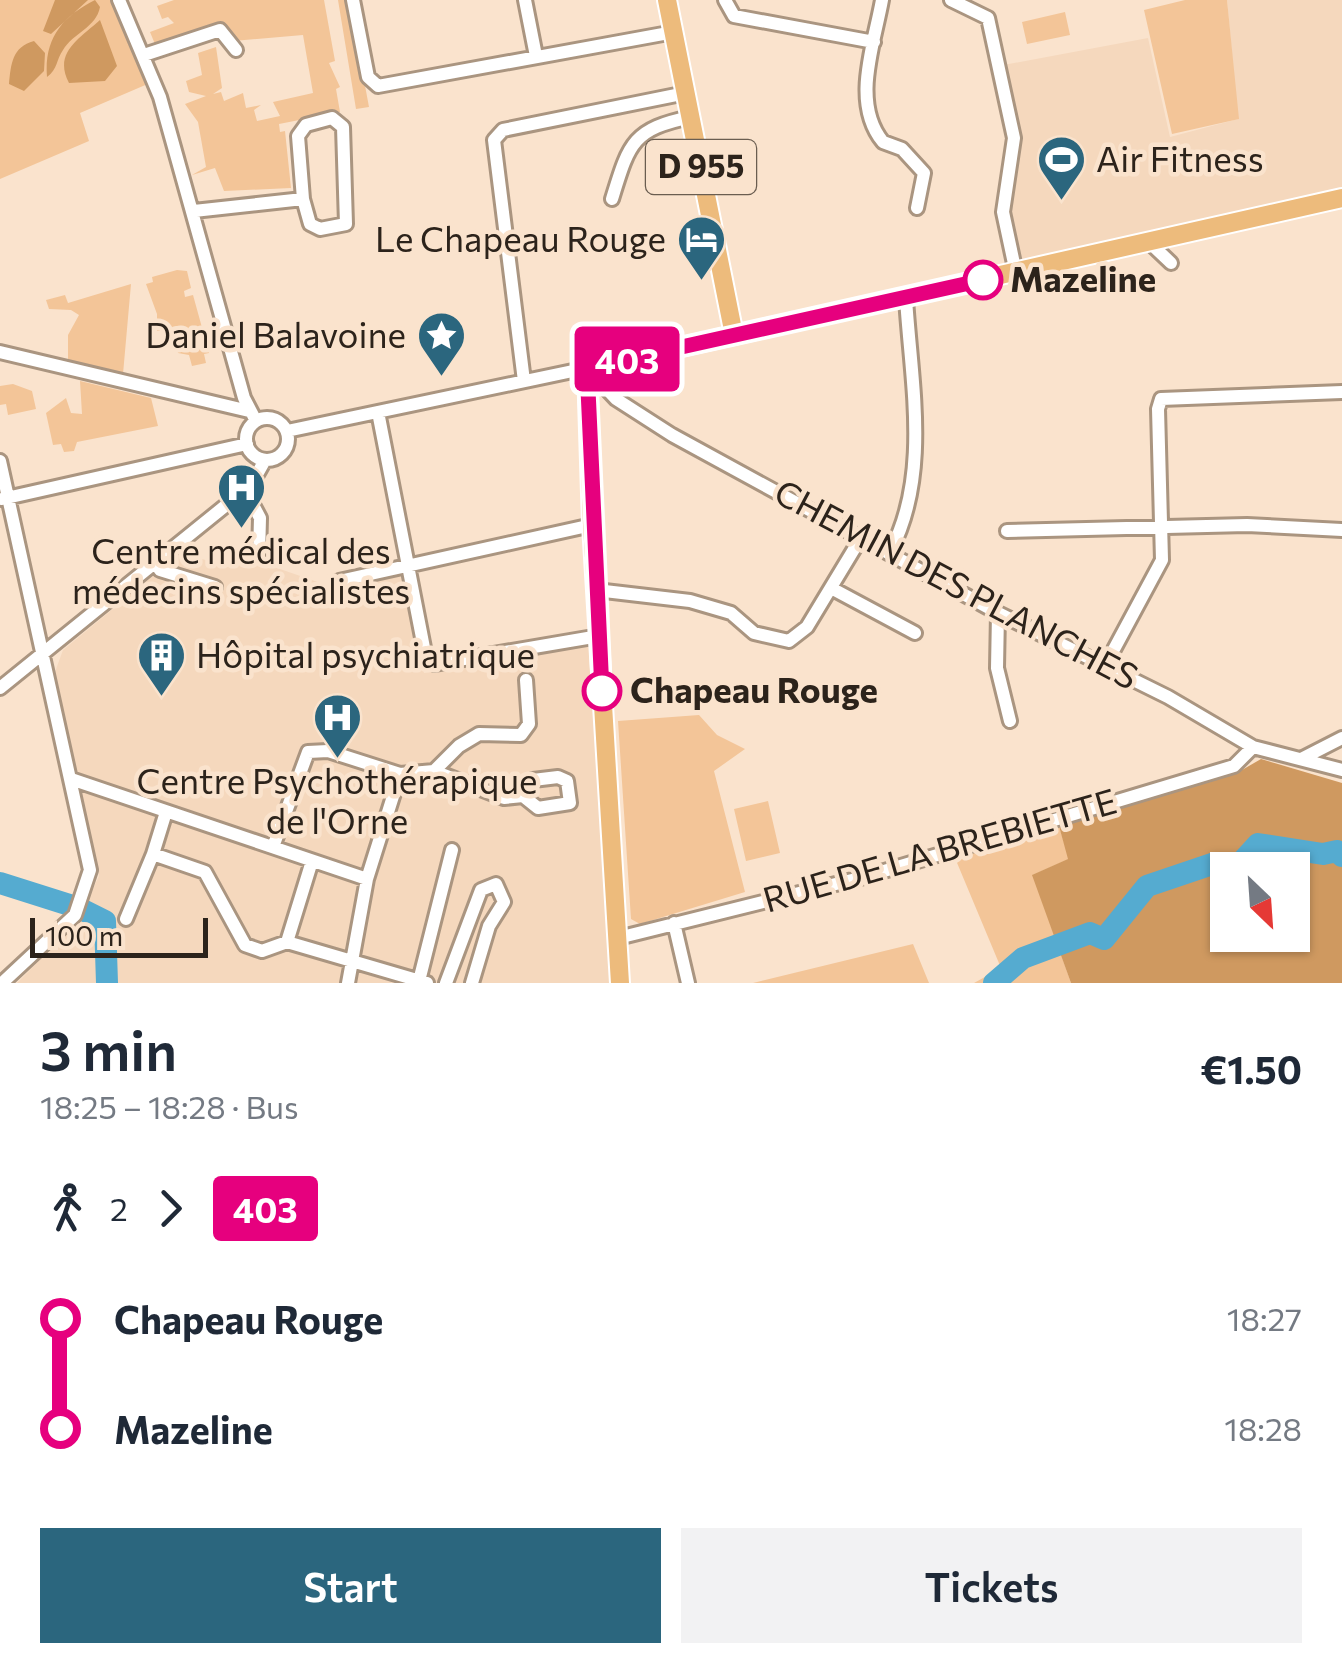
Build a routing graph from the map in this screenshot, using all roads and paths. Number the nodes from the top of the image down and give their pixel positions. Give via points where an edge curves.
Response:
1 (119, 0) edge
2 (353, 0) edge
3 (525, 0) edge
4 (667, 0) edge
5 (724, 0) edge
6 (882, 0) edge
7 (951, 0) edge
8 (674, 32) junction
9 (874, 42) junction
10 (236, 50) dead end
11 (144, 55) junction
12 (536, 56) junction
13 (686, 94) junction
14 (691, 117) junction
15 (1342, 198) edge
16 (303, 199) junction
17 (612, 199) dead end
18 (917, 208) dead end
19 (194, 211) junction
20 (1150, 243) junction
21 (1172, 263) dead end
22 (1016, 273) junction
23 (906, 298) junction
24 (734, 335) junction
25 (0, 352) edge
26 (587, 368) junction
27 (524, 381) junction
28 (1342, 392) edge
29 (378, 412) junction
30 (252, 416) junction
31 (287, 431) junction
32 (247, 444) junction
33 (265, 460) junction
34 (0, 461) edge
35 (245, 490) junction
36 (4, 498) edge
37 (592, 525) junction
38 (1161, 526) junction
39 (1342, 530) edge
40 (1008, 531) dead end
41 (862, 536) junction
42 (890, 552) junction
43 (258, 555) dead end
44 (155, 563) junction
45 (406, 566) junction
46 (339, 582) dead end
47 (215, 588) dead end
48 (831, 588) junction
49 (596, 590) junction
50 (998, 613) junction
51 (915, 633) dead end
52 (599, 636) junction
53 (41, 655) junction
54 (1105, 666) junction
55 (526, 680) dead end
56 (0, 688) edge
57 (1010, 721) dead end
58 (1342, 738) edge
59 (1253, 747) junction
60 (1300, 759) junction
61 (1342, 770) edge
62 (434, 771) junction
63 (400, 774) junction
64 (71, 779) junction
65 (523, 796) dead end
66 (166, 812) junction
67 (273, 848) junction
68 (452, 850) dead end
69 (153, 854) junction
70 (312, 860) junction
71 (368, 879) junction
72 (126, 919) dead end
73 (674, 923) junction
74 (618, 938) junction
75 (287, 942) junction
76 (351, 961) junction
77 (423, 982) edge
78 (2, 983) edge
79 (348, 983) edge
80 (446, 983) edge
81 (472, 983) edge
82 (620, 983) edge
83 (688, 983) edge

1 - 11 street
2 - 12 street via 368,77 378,86
3 - 12 street
4 - 8 main road, D 955
5 - 9 street via 734,16
6 - 9 street
7 - 22 street via 988,18 1014,138 1003,212
8 - 12 street
8 - 13 main road, D 955
9 - 18 street via 866,111 883,142 902,149 924,173
10 - 11 street via 220,30
11 - 19 street
13 - 14 main road, D 955
13 - 27 street via 503,130 494,140
14 - 17 street via 658,124 636,138
14 - 24 main road, D 955
15 - 20 main road
16 - 16 street via 310,224 346,224 343,127 332,118 306,125 298,136
16 - 19 street
19 - 30 street
20 - 21 street
20 - 22 main road
22 - 23 main road
23 - 24 main road
23 - 42 street via 914,480 906,522
24 - 26 main road
25 - 30 street
26 - 27 street
26 - 37 main road
26 - 41 street, CHEMIN DES PLANCHES via 616,399 672,434
27 - 29 street
28 - 38 street via 1161,398
29 - 31 street
29 - 45 street
30 - 31 street via 272,418
30 - 32 street
31 - 33 street via 284,452
32 - 33 street
32 - 36 street
33 - 35 street
34 - 36 street
35 - 43 street via 260,518
35 - 44 street
36 - 53 street
37 - 45 street
37 - 49 main road
38 - 39 street
38 - 40 street
38 - 54 street via 1162,560
41 - 42 street, CHEMIN DES PLANCHES
41 - 48 street
42 - 50 street, CHEMIN DES PLANCHES
44 - 47 street
44 - 53 street
45 - 46 street
45 - 52 street via 426,658 435,664
48 - 49 street via 790,641 754,632 731,613 690,601
48 - 51 street
49 - 52 main road
50 - 54 street, CHEMIN DES PLANCHES
50 - 57 street via 997,668
52 - 74 main road
53 - 56 street
53 - 64 street
54 - 59 street, CHEMIN DES PLANCHES
55 - 62 street via 529,724 521,734 479,734
58 - 60 street
59 - 60 street, CHEMIN DES PLANCHES
59 - 73 street, RUE DE LA BREBIETTE via 1234,766 864,878
60 - 61 street, CHEMIN DES PLANCHES
62 - 63 street
62 - 65 street via 504,798
63 - 67 street via 328,750 308,752
63 - 71 street
64 - 66 street
64 - 78 street via 90,870 82,901 75,916
66 - 67 street
66 - 69 street
67 - 70 street
68 - 77 street
69 - 72 street
69 - 75 street via 205,872 245,945 262,951
70 - 71 street
70 - 75 street
71 - 76 street
73 - 74 street, RUE DE LA BREBIETTE
73 - 83 street
74 - 82 main road
75 - 76 street
76 - 77 street
76 - 79 street
80 - 81 street via 482,890 496,884 504,902

